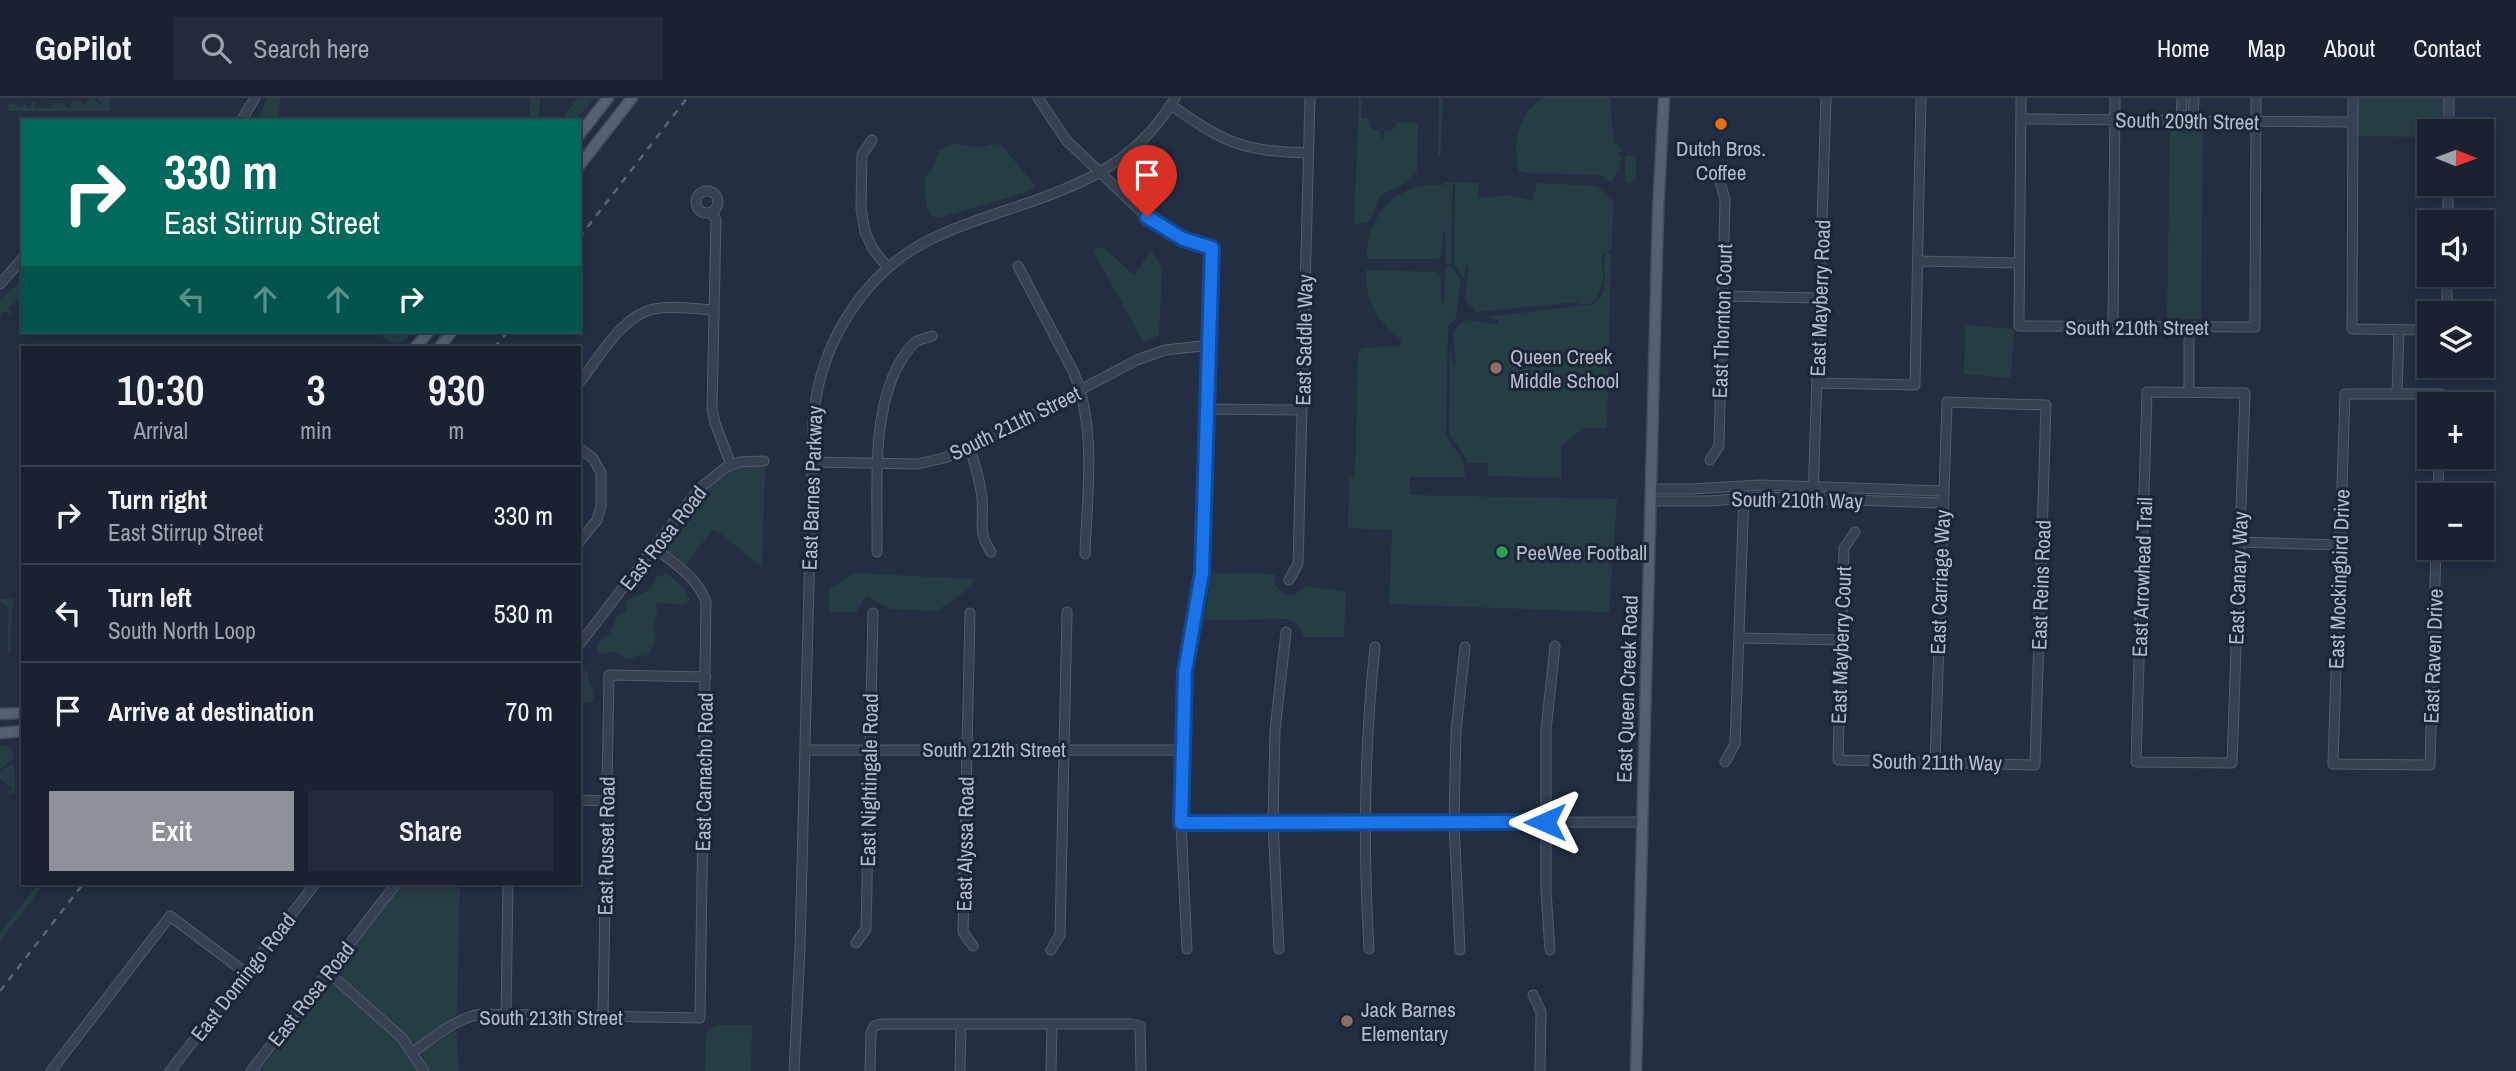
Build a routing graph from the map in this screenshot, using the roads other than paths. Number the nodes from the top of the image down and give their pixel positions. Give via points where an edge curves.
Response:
1 (255, 98) edge
2 (608, 98) edge
3 (626, 98) edge
4 (632, 98) edge
5 (1038, 98) edge
6 (1310, 98) edge
7 (1664, 98) edge
8 (1826, 98) edge
9 (1921, 98) edge
10 (2021, 98) edge
11 (2115, 98) edge
12 (2182, 98) edge
13 (2193, 98) edge
14 (2256, 98) edge
15 (2353, 98) edge
16 (2449, 98) edge
17 (1173, 102) edge
18 (622, 110) junction
19 (242, 119) edge
20 (2021, 119) junction
21 (2449, 119) edge
22 (2115, 120) junction
23 (2181, 121) junction
24 (2193, 121) junction
25 (2255, 121) junction
26 (2353, 122) junction
27 (581, 132) edge
28 (872, 140) dead end
29 (1308, 153) junction
30 (581, 163) edge
31 (1101, 173) junction
32 (1720, 181) dead end
33 (711, 212) dead end
34 (21, 260) edge
35 (1918, 261) junction
36 (2020, 263) junction
37 (1018, 267) dead end
38 (888, 268) junction
39 (1, 283) edge
40 (1723, 296) junction
41 (1820, 299) junction
42 (714, 310) junction
43 (2113, 327) junction
44 (2189, 328) junction
45 (2399, 330) junction
46 (2417, 330) edge
47 (932, 337) dead end
48 (1211, 345) junction
49 (581, 380) edge
50 (1817, 383) junction
51 (1081, 390) junction
52 (2189, 392) junction
53 (2397, 394) junction
54 (2417, 394) edge
55 (1947, 402) joint
56 (1209, 409) junction
57 (1302, 410) junction
58 (970, 448) junction
59 (581, 449) edge
60 (1710, 460) dead end
61 (764, 461) dead end
62 (811, 462) junction
63 (879, 464) junction
64 (731, 466) junction
65 (1744, 485) junction
66 (1814, 487) junction
67 (1651, 489) junction
68 (1942, 491) junction
69 (1744, 497) junction
70 (1813, 499) junction
71 (1651, 501) junction
72 (1942, 503) junction
73 (1855, 532) dead end
74 (581, 540) edge
75 (2239, 542) junction
76 (2340, 545) junction
77 (654, 547) junction
78 (877, 552) dead end
79 (991, 552) dead end
80 (1085, 554) dead end
81 (2436, 560) edge
82 (1289, 580) dead end
83 (1067, 612) dead end
84 (873, 613) dead end
85 (970, 613) dead end
86 (1286, 632) dead end
87 (1739, 638) junction
88 (1842, 640) junction
89 (581, 642) edge
90 (1555, 646) dead end
91 (1374, 647) dead end
92 (1465, 647) dead end
93 (706, 677) junction
94 (21, 713) edge
95 (0, 714) edge
96 (21, 729) edge
97 (0, 733) edge
98 (870, 749) junction
99 (967, 749) junction
100 (1064, 749) junction
101 (805, 750) junction
102 (1183, 750) junction
103 (1838, 760) joint
104 (1725, 762) dead end
105 (1935, 762) junction
106 (2232, 763) joint
107 (2035, 765) joint
108 (2430, 765) joint
109 (581, 800) edge
110 (607, 801) junction
111 (1273, 822) junction
112 (1364, 822) junction
113 (1454, 822) junction
114 (1545, 822) junction
115 (1643, 822) junction
116 (1181, 823) junction
117 (395, 885) edge
118 (508, 885) edge
119 (309, 886) edge
120 (856, 943) dead end
121 (973, 946) dead end
122 (1187, 949) dead end
123 (1279, 949) dead end
124 (1369, 949) dead end
125 (1051, 950) dead end
126 (1460, 950) dead end
127 (1550, 950) dead end
128 (328, 972) junction
129 (246, 973) junction
130 (1533, 995) dead end
131 (506, 1015) junction
132 (603, 1016) junction
133 (700, 1018) joint
134 (961, 1024) junction
135 (1052, 1025) junction
136 (413, 1052) junction
137 (51, 1071) edge
138 (170, 1071) edge
139 (251, 1071) edge
140 (424, 1071) edge
141 (794, 1071) edge
142 (870, 1071) edge
143 (960, 1071) edge
144 (1051, 1071) edge
145 (1141, 1071) edge
146 (1540, 1071) edge
147 (1636, 1071) edge

1 - 19 street
2 - 27 main road
3 - 18 main road
4 - 18 main road
5 - 31 street via 1066,139
6 - 29 street, East Saddle Way
7 - 67 main road, East Queen Creek Road
8 - 41 street, East Mayberry Road
9 - 35 street
10 - 20 street
11 - 22 street
12 - 23 street
13 - 24 street
14 - 25 street
15 - 26 street
16 - 21 street
17 - 29 street via 1224,141 1269,152
17 - 31 street, East Barnes Parkway via 1132,150
18 - 30 main road
20 - 22 street, South 209th Street
20 - 36 street
22 - 23 street, South 209th Street
22 - 43 street
23 - 24 street, South 209th Street
24 - 25 street, South 209th Street
25 - 26 street, South 209th Street
25 - 44 street, South 210th Street via 2255,327
26 - 45 street via 2352,329
28 - 38 street via 862,155 864,232
29 - 57 street, East Saddle Way
31 - 38 street, East Barnes Parkway via 941,234
31 - 48 street via 1156,223 1183,239 1212,248
32 - 40 street, East Thornton Court via 1726,200
33 - 42 street via 716,220
34 - 39 street
35 - 36 street
35 - 50 street via 1914,385
36 - 43 street, South 210th Street via 2020,326
37 - 51 street
38 - 62 street, East Barnes Parkway via 853,307 831,347 814,401
40 - 41 street
40 - 60 street, East Thornton Court via 1718,446
41 - 50 street, East Mayberry Road
42 - 49 street via 656,308 638,313
42 - 64 street via 712,409
43 - 44 street, South 210th Street
44 - 52 street
45 - 46 street
45 - 53 street
47 - 63 street via 915,342 894,374 885,396
48 - 51 street, South 211th Street via 1166,350 1137,360
48 - 56 street
50 - 66 street, East Mayberry Road
51 - 58 street, South 211th Street
51 - 80 street via 1088,432
52 - 75 street, East Canary Way via 2245,393
52 - 106 street, East Arrowhead Trail via 2147,392 2136,762
53 - 54 street
53 - 76 street, East Mockingbird Drive via 2345,394
55 - 68 street, East Carriage Way
55 - 107 street, East Reins Road via 2046,405
56 - 57 street
56 - 102 street via 1202,573 1185,671
57 - 82 street, East Saddle Way via 1298,564
58 - 63 street, South 211th Street via 917,464
58 - 79 street via 981,490 982,539
59 - 74 street via 593,458 600,473 601,506 597,520
61 - 64 street, East Rosa Road
62 - 63 street, South 211th Street
62 - 101 street, East Barnes Parkway
63 - 78 street
64 - 77 street, East Rosa Road via 699,489
65 - 66 street, South 210th Way
65 - 67 street, South 210th Way
65 - 69 street
66 - 68 street, South 210th Way
66 - 70 street, East Mayberry Road
67 - 71 main road, East Queen Creek Road
68 - 72 street, East Carriage Way
69 - 70 street, South 210th Way
69 - 71 street, South 210th Way
69 - 87 street
70 - 72 street, South 210th Way
71 - 115 main road, East Queen Creek Road
72 - 105 street, East Carriage Way
73 - 88 street, East Mayberry Court via 1844,548
75 - 76 street
75 - 106 street, East Canary Way
76 - 108 street, East Mockingbird Drive via 2333,764
77 - 89 street, East Rosa Road
77 - 93 street, East Camacho Road via 701,589 706,610
81 - 108 street, East Raven Drive
83 - 100 street
84 - 98 street, East Nightingale Road
85 - 99 street, East Alyssa Road
86 - 111 street via 1275,730
87 - 88 street
87 - 104 street via 1735,744
88 - 103 street, East Mayberry Court
90 - 114 street via 1546,730
91 - 112 street
92 - 113 street via 1456,732
93 - 110 street, East Russet Road via 609,675
93 - 133 street, East Camacho Road
94 - 95 main road
96 - 97 main road
98 - 99 street, South 212th Street
98 - 101 street, South 212th Street
98 - 120 street, East Nightingale Road via 866,929
99 - 100 street, South 212th Street
99 - 121 street, East Alyssa Road via 963,932
100 - 102 street, South 212th Street
100 - 125 street via 1060,935
101 - 141 street, East Barnes Parkway
102 - 116 street
103 - 105 street, South 211th Way
105 - 107 street, South 211th Way
109 - 110 street
110 - 132 street, East Russet Road
111 - 112 street
111 - 116 street
111 - 123 street
112 - 113 street
112 - 124 street
113 - 114 street
113 - 126 street
114 - 115 street
114 - 127 street
115 - 147 main road, East Queen Creek Road
116 - 122 street
117 - 128 street, East Rosa Road
118 - 131 street
119 - 129 street, East Domingo Road
128 - 136 street
128 - 139 street, East Rosa Road
129 - 137 street via 170,916
129 - 138 street, East Domingo Road
130 - 146 street via 1541,1012
131 - 132 street, South 213th Street
131 - 136 street, South 213th Street via 470,1016
132 - 133 street, South 213th Street
134 - 135 street
134 - 142 street via 874,1026
134 - 143 street
135 - 144 street
135 - 145 street via 1140,1026
136 - 140 street

